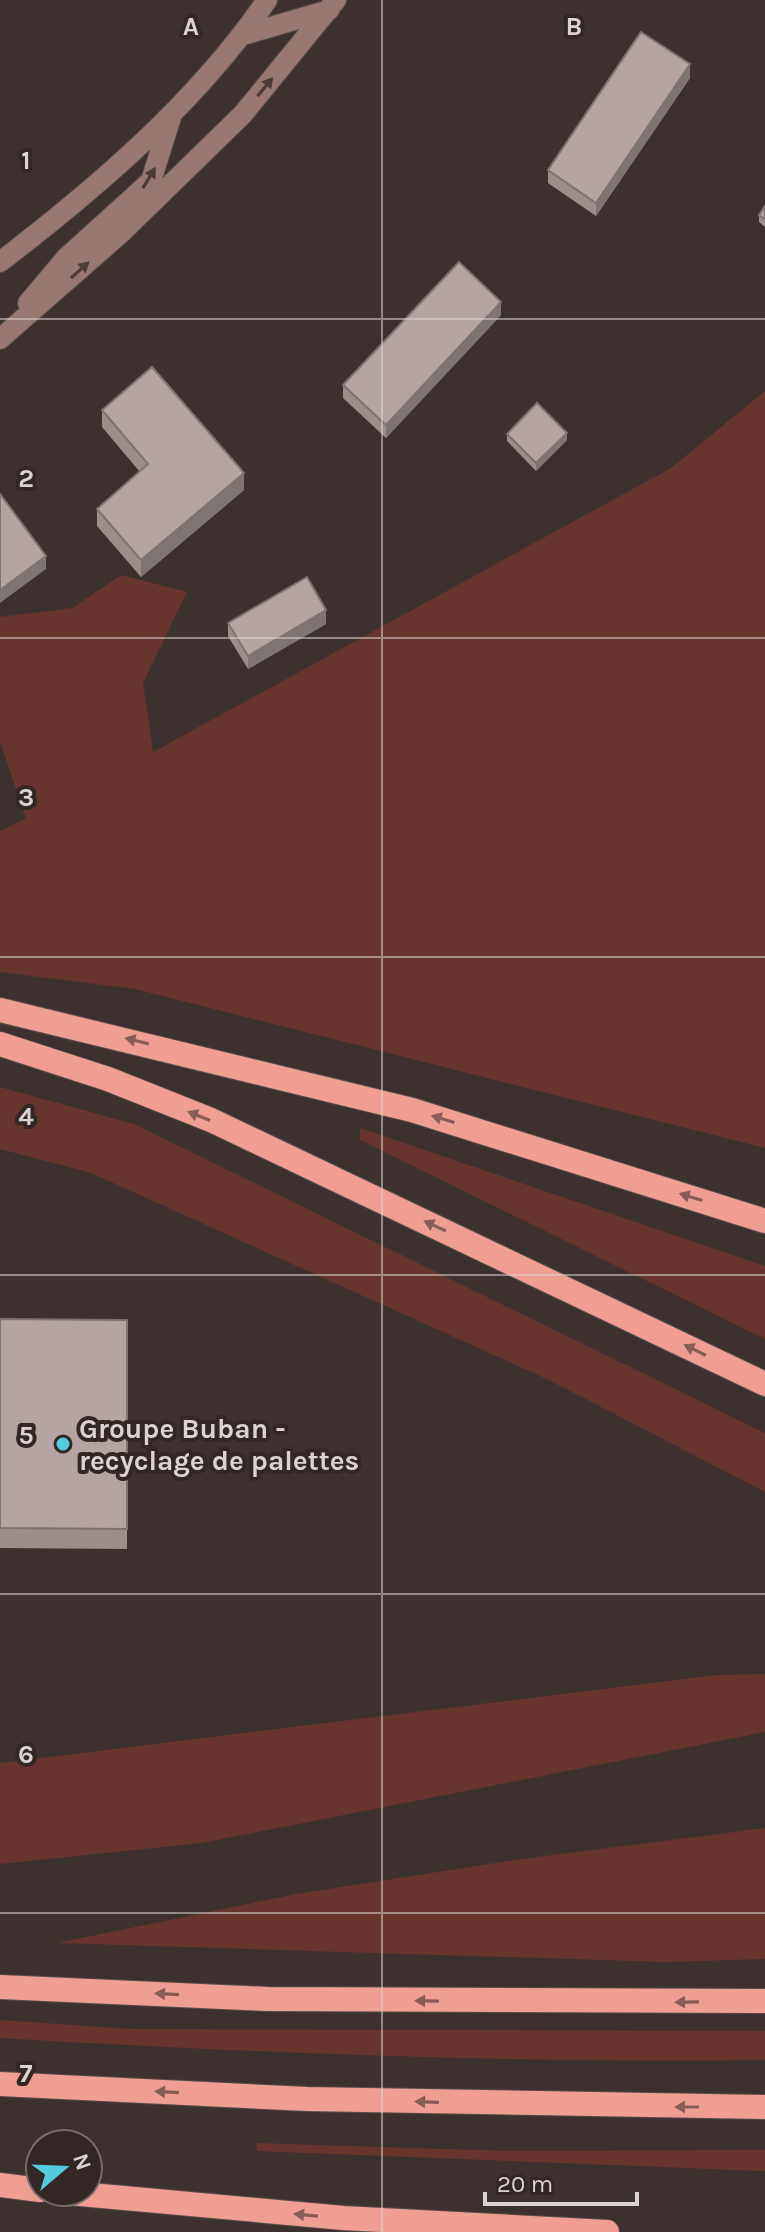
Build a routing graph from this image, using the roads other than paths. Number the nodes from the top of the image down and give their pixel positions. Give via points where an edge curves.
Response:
1 (267, 0) edge
2 (332, 5) edge
3 (243, 35) junction
4 (174, 111) junction
5 (0, 262) edge
6 (0, 337) edge
7 (0, 1010) edge
8 (0, 1044) edge
9 (765, 1221) edge
10 (765, 1384) edge
11 (0, 1987) edge
12 (765, 2001) edge
13 (0, 2084) edge
14 (765, 2107) edge
15 (0, 2185) edge
16 (24, 2188) edge
17 (104, 2196) edge
18 (607, 2232) edge

1 - 3 main road
2 - 3 main road
6 -> 2 main road via 121,233 243,114
3 - 4 main road
4 - 5 main road
6 -> 4 main road via 66,258 151,181
9 -> 7 highway via 412,1110
10 -> 8 highway via 211,1120
12 -> 11 highway via 268,1999
14 -> 13 highway via 307,2099
15 - 16 highway
18 -> 17 highway via 343,2218

